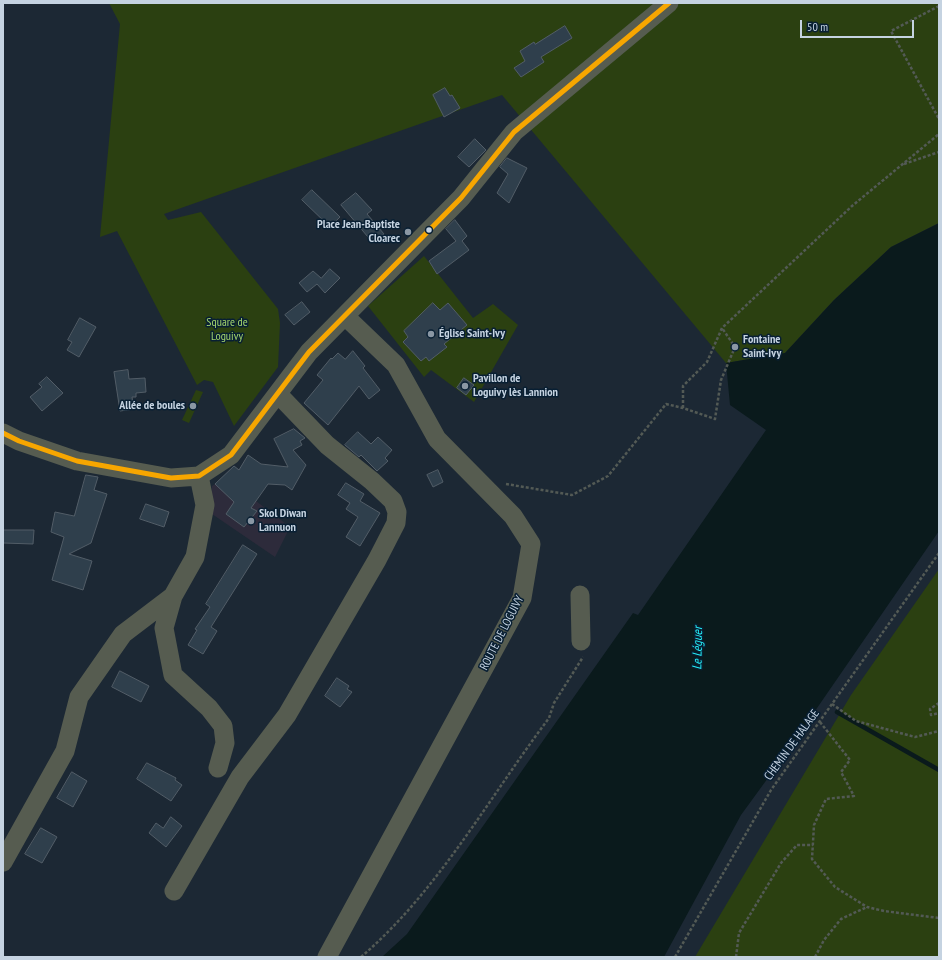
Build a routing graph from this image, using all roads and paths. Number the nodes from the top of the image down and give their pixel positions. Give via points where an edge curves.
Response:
1 (669, 3) edge
2 (939, 6) edge
3 (939, 119) edge
4 (939, 134) edge
5 (939, 152) edge
6 (902, 165) junction
7 (345, 316) junction
8 (722, 328) junction
9 (278, 394) junction
10 (683, 408) junction
11 (8, 435) edge
12 (200, 476) junction
13 (478, 480) junction
14 (939, 553) edge
15 (580, 595) dead end
16 (174, 596) junction
17 (581, 641) joint
18 (939, 703) edge
19 (832, 705) junction
20 (939, 713) edge
21 (820, 722) junction
22 (939, 731) edge
23 (218, 768) dead end
24 (813, 845) junction
25 (3, 862) edge
26 (174, 891) dead end
27 (867, 907) junction
28 (939, 918) edge
29 (327, 957) edge
30 (361, 957) edge
31 (675, 957) edge
32 (736, 957) edge
33 (815, 957) edge

1 - 7 street via 514,132 461,198
2 - 3 path via 891,31
4 - 6 path
5 - 6 path
6 - 8 path via 852,206
7 - 9 street via 309,352
7 - 13 street, ROUTE DE LOGUIVY via 396,365 437,440
8 - 10 path via 707,362 683,386
8 - 10 path via 735,347 721,380 715,419
9 - 12 street via 231,455
9 - 26 street via 326,445 393,501 397,512 396,523 378,560 287,715 240,777
10 - 13 path via 666,404 608,476 572,495
11 - 12 street via 77,461 171,478
12 - 16 street via 205,504 195,557
13 - 29 street, ROUTE DE LOGUIVY via 513,516 530,544 522,598
14 - 19 path, CHEMIN DE HALAGE
15 - 17 street
16 - 23 street via 164,628 173,675 209,708 223,726 224,743
16 - 25 street via 124,634 79,697 65,751
17 - 30 path via 587,651 554,703 549,718 435,879 405,914
18 - 20 path via 930,709 931,715
19 - 21 path, CHEMIN DE HALAGE
19 - 22 path via 856,721 915,737
21 - 24 path via 850,760 841,772 854,796 826,799 814,824
21 - 31 path, CHEMIN DE HALAGE via 771,790
24 - 27 path via 812,860 835,887
24 - 32 path via 797,845 781,863 739,933
27 - 28 path
27 - 33 path via 841,919 824,940

